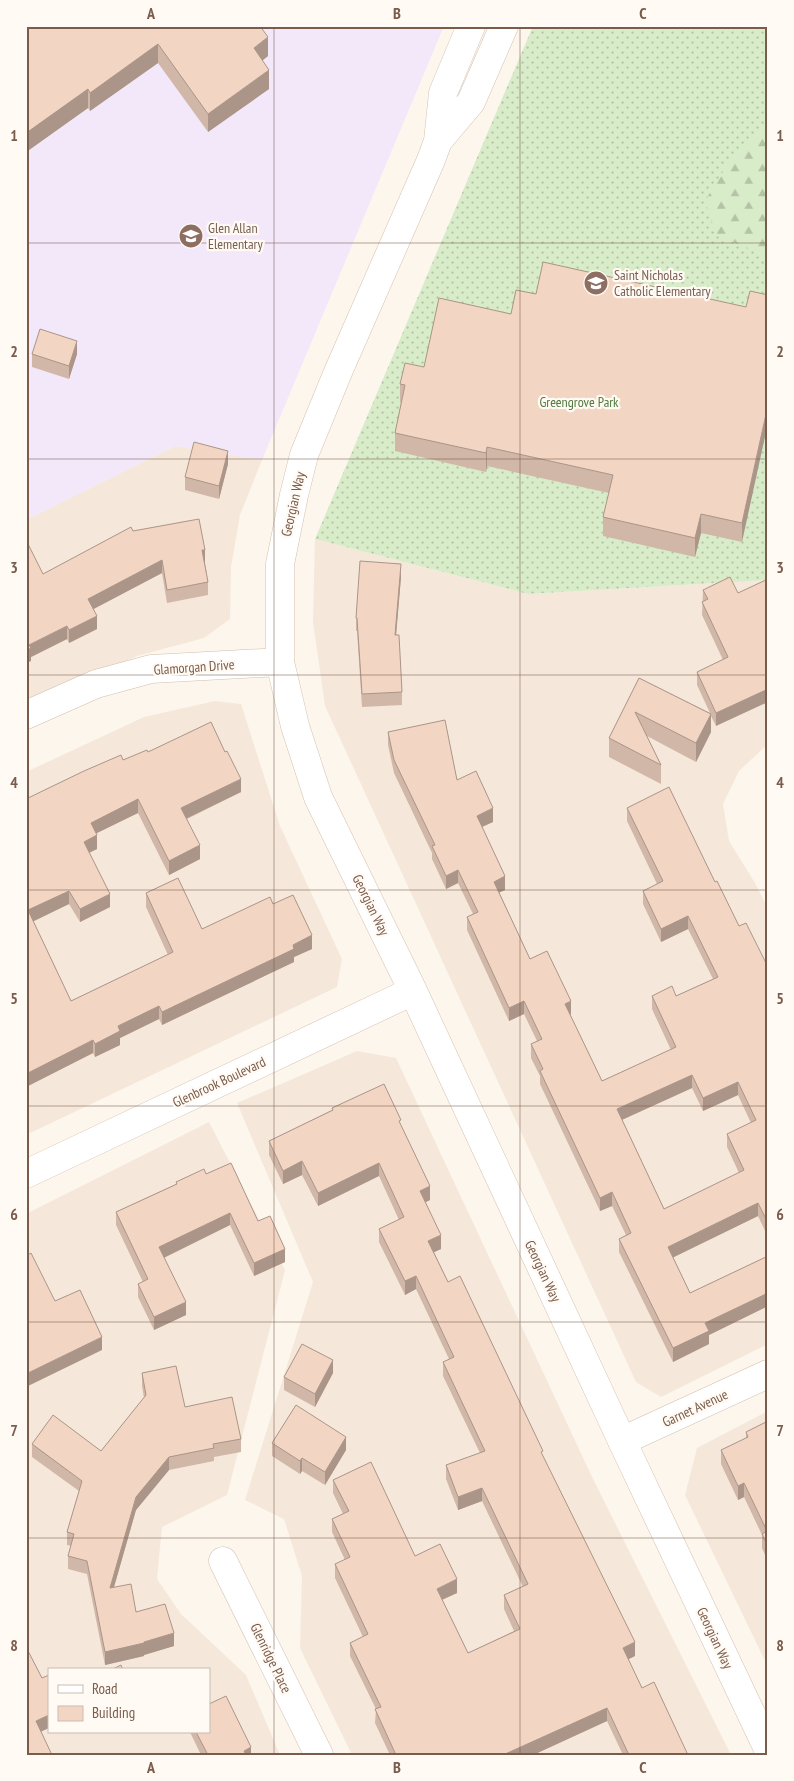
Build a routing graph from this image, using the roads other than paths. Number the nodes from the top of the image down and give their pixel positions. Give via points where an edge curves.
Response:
1 (471, 26) edge
2 (504, 26) edge
3 (438, 141) junction
4 (280, 662) junction
5 (26, 714) edge
6 (413, 991) junction
7 (26, 1174) edge
8 (768, 1374) edge
9 (622, 1441) junction
10 (223, 1561) dead end
11 (768, 1749) edge
12 (319, 1755) edge

1 - 3 street, Georgian Way via 443,93
2 - 3 street via 471,102
3 - 4 street, Georgian Way via 304,455 280,564
4 - 5 street, Glamorgan Drive via 151,669 96,684
4 - 6 street, Georgian Way via 294,726 318,798
6 - 7 street, Glenbrook Boulevard
6 - 9 street, Georgian Way
8 - 9 street, Garnet Avenue
9 - 11 street, Georgian Way
10 - 12 street, Glenridge Place

